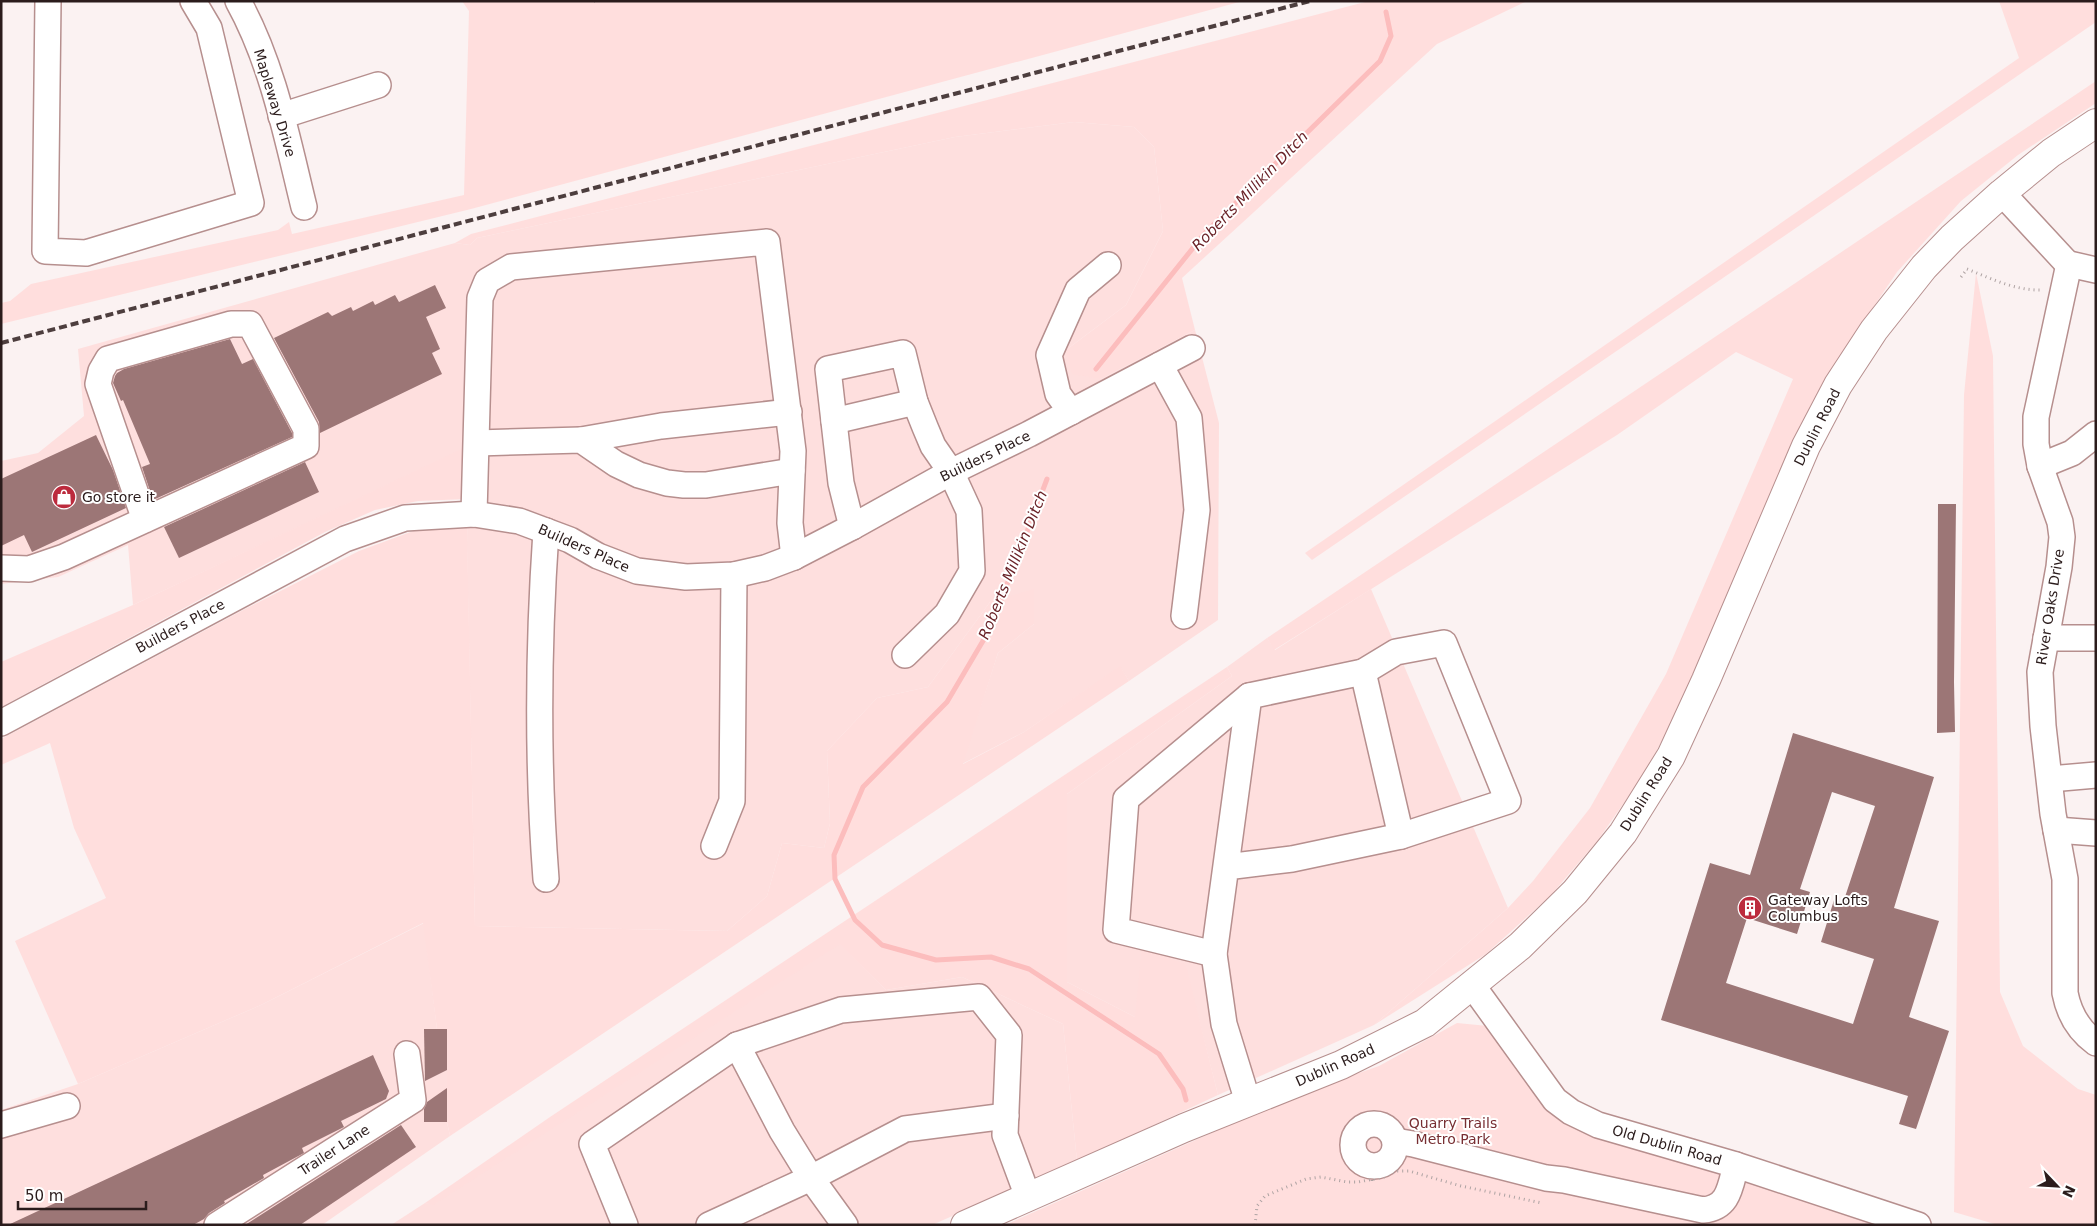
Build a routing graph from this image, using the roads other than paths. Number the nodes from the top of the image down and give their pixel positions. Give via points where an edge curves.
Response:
1 (48, 1) edge
2 (193, 1) edge
3 (238, 1) edge
4 (378, 85) dead end
5 (281, 116) junction
6 (2096, 123) edge
7 (2002, 193) junction
8 (304, 207) dead end
9 (2069, 264) junction
10 (1108, 265) dead end
11 (2096, 270) edge
12 (1192, 348) dead end
13 (1160, 365) junction
14 (915, 402) junction
15 (789, 412) junction
16 (1071, 412) junction
17 (834, 420) junction
18 (2096, 434) edge
19 (582, 440) junction
20 (477, 443) junction
21 (2040, 466) junction
22 (792, 471) junction
23 (951, 472) junction
24 (474, 514) junction
25 (145, 520) junction
26 (852, 527) junction
27 (546, 531) junction
28 (794, 557) junction
29 (1, 568) edge
30 (734, 575) junction
31 (1184, 616) dead end
32 (2046, 638) junction
33 (2096, 638) edge
34 (905, 655) dead end
35 (1363, 672) junction
36 (1249, 696) junction
37 (1, 723) edge
38 (2096, 775) edge
39 (2050, 779) junction
40 (2056, 830) junction
41 (2096, 833) edge
42 (1401, 836) junction
43 (714, 846) dead end
44 (1226, 867) junction
45 (546, 879) dead end
46 (1214, 954) junction
47 (1472, 985) junction
48 (2096, 1043) edge
49 (738, 1045) junction
50 (407, 1054) dead end
51 (1248, 1102) junction
52 (67, 1106) dead end
53 (1006, 1116) junction
54 (1, 1125) edge
55 (1395, 1141) junction
56 (1736, 1165) junction
57 (811, 1178) junction
58 (1028, 1197) junction
59 (217, 1225) edge
60 (625, 1225) edge
61 (709, 1225) edge
62 (845, 1225) edge
63 (965, 1225) edge
64 (1918, 1225) edge

1 - 2 street via 45,251 86,253 251,203 209,28
3 - 5 street, Mapleway Drive via 249,21
4 - 5 street
5 - 8 street, Mapleway Drive
6 - 7 main road, Dublin Road via 2051,153
7 - 9 street
7 - 47 main road, Dublin Road via 1924,267 1874,330 1838,384 1806,446 1671,756 1623,833 1575,892 1520,946
9 - 11 street
9 - 21 street, River Oaks Drive via 2036,417
10 - 16 street via 1078,290 1049,355 1058,394
12 - 13 street, Builders Place
13 - 16 street, Builders Place
13 - 31 street via 1189,418 1197,510
14 - 17 street
14 - 17 street via 903,353 828,369
14 - 23 street via 933,446
15 - 19 street via 662,426
15 - 20 street via 767,242 541,264 511,267 498,273 487,281 480,298
15 - 22 street
16 - 23 street, Builders Place
17 - 26 street via 841,483
18 - 21 street via 2072,452
19 - 20 street
19 - 22 street via 616,464 639,475 684,486
20 - 24 street
21 - 32 street, River Oaks Drive via 2060,522 2062,537
22 - 28 street via 790,523
23 - 26 street, Builders Place
23 - 34 street via 969,511 972,572 947,614
24 - 27 street, Builders Place via 519,521
24 - 37 street, Builders Place via 405,518 345,539
25 - 25 street via 306,446 306,429 250,324 231,324 108,359 98,384
25 - 29 street via 29,570
26 - 28 street, Builders Place
27 - 30 street, Builders Place via 637,571 686,577
27 - 45 street via 538,717
28 - 30 street, Builders Place
30 - 43 street via 732,800
32 - 33 street
32 - 39 street, River Oaks Drive via 2040,672
35 - 36 street
35 - 42 street
35 - 42 street via 1396,652 1444,643 1508,801
36 - 44 street
36 - 46 street via 1126,799 1116,930
38 - 39 street
39 - 40 street, River Oaks Drive
40 - 41 street
40 - 48 street, River Oaks Drive via 2065,879 2065,993 2068,1010 2083,1032
42 - 44 street via 1292,859
44 - 46 street
46 - 51 street via 1224,1024
47 - 51 main road, Dublin Road via 1425,1023 1341,1065
47 - 56 street, Old Dublin Road via 1555,1100 1564,1107 1598,1125
49 - 53 street via 841,1010 979,997 1009,1034
49 - 57 street via 782,1131
49 - 60 street via 592,1144
50 - 59 street, Trailer Lane via 413,1100
51 - 58 main road, Dublin Road
52 - 54 street
53 - 57 street via 905,1129
53 - 58 street via 1005,1135
55 - 55 street via 1392,1156 1372,1174 1354,1155 1352,1148 1356,1134 1367,1125 1382,1125
55 - 56 street via 1546,1178 1703,1210 1720,1205 1727,1196
56 - 64 street, Old Dublin Road
57 - 61 street
57 - 62 street
58 - 63 main road, Dublin Road

